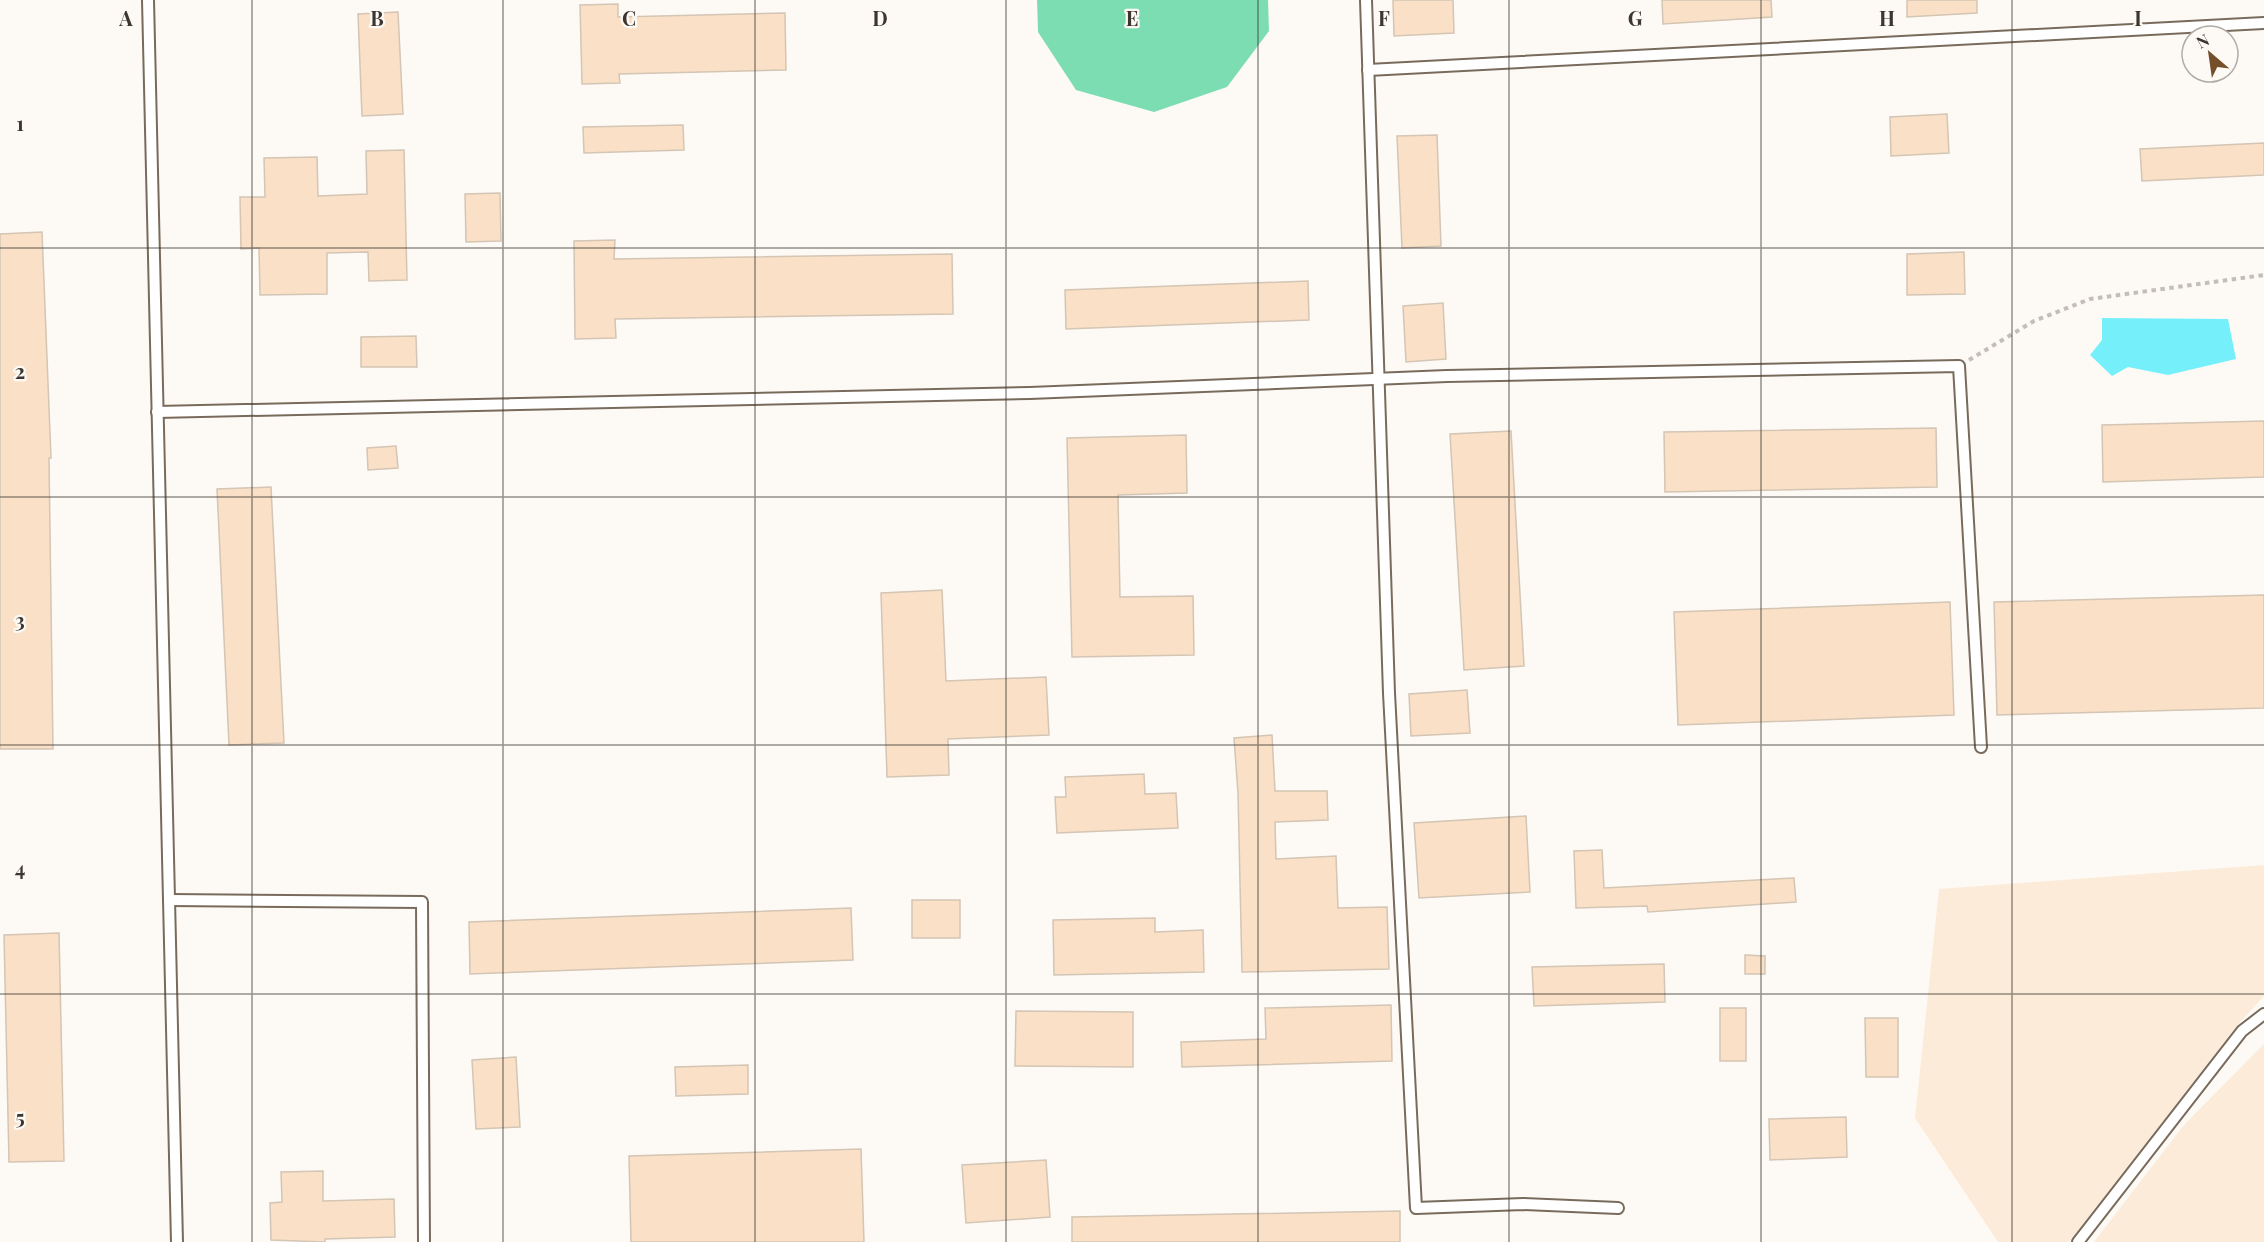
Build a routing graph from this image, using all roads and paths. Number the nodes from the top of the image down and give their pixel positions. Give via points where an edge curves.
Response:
1 (148, 0) edge
2 (1366, 0) edge
3 (2264, 23) edge
4 (1368, 70) junction
5 (2264, 275) edge
6 (1959, 366) junction
7 (1378, 379) junction
8 (157, 412) junction
9 (1981, 747) dead end
10 (169, 900) junction
11 (2264, 1014) edge
12 (1618, 1208) dead end
13 (177, 1242) edge
14 (424, 1242) edge
15 (2078, 1242) edge

1 - 8 lane
2 - 4 lane
3 - 4 lane
4 - 7 lane
5 - 6 path via 2090,299 2034,321
6 - 7 lane
6 - 9 lane
7 - 8 lane via 1030,393
7 - 12 lane via 1389,693 1416,1208 1523,1204
8 - 10 lane
10 - 13 lane
10 - 14 lane via 422,902
11 - 15 lane via 2242,1031

